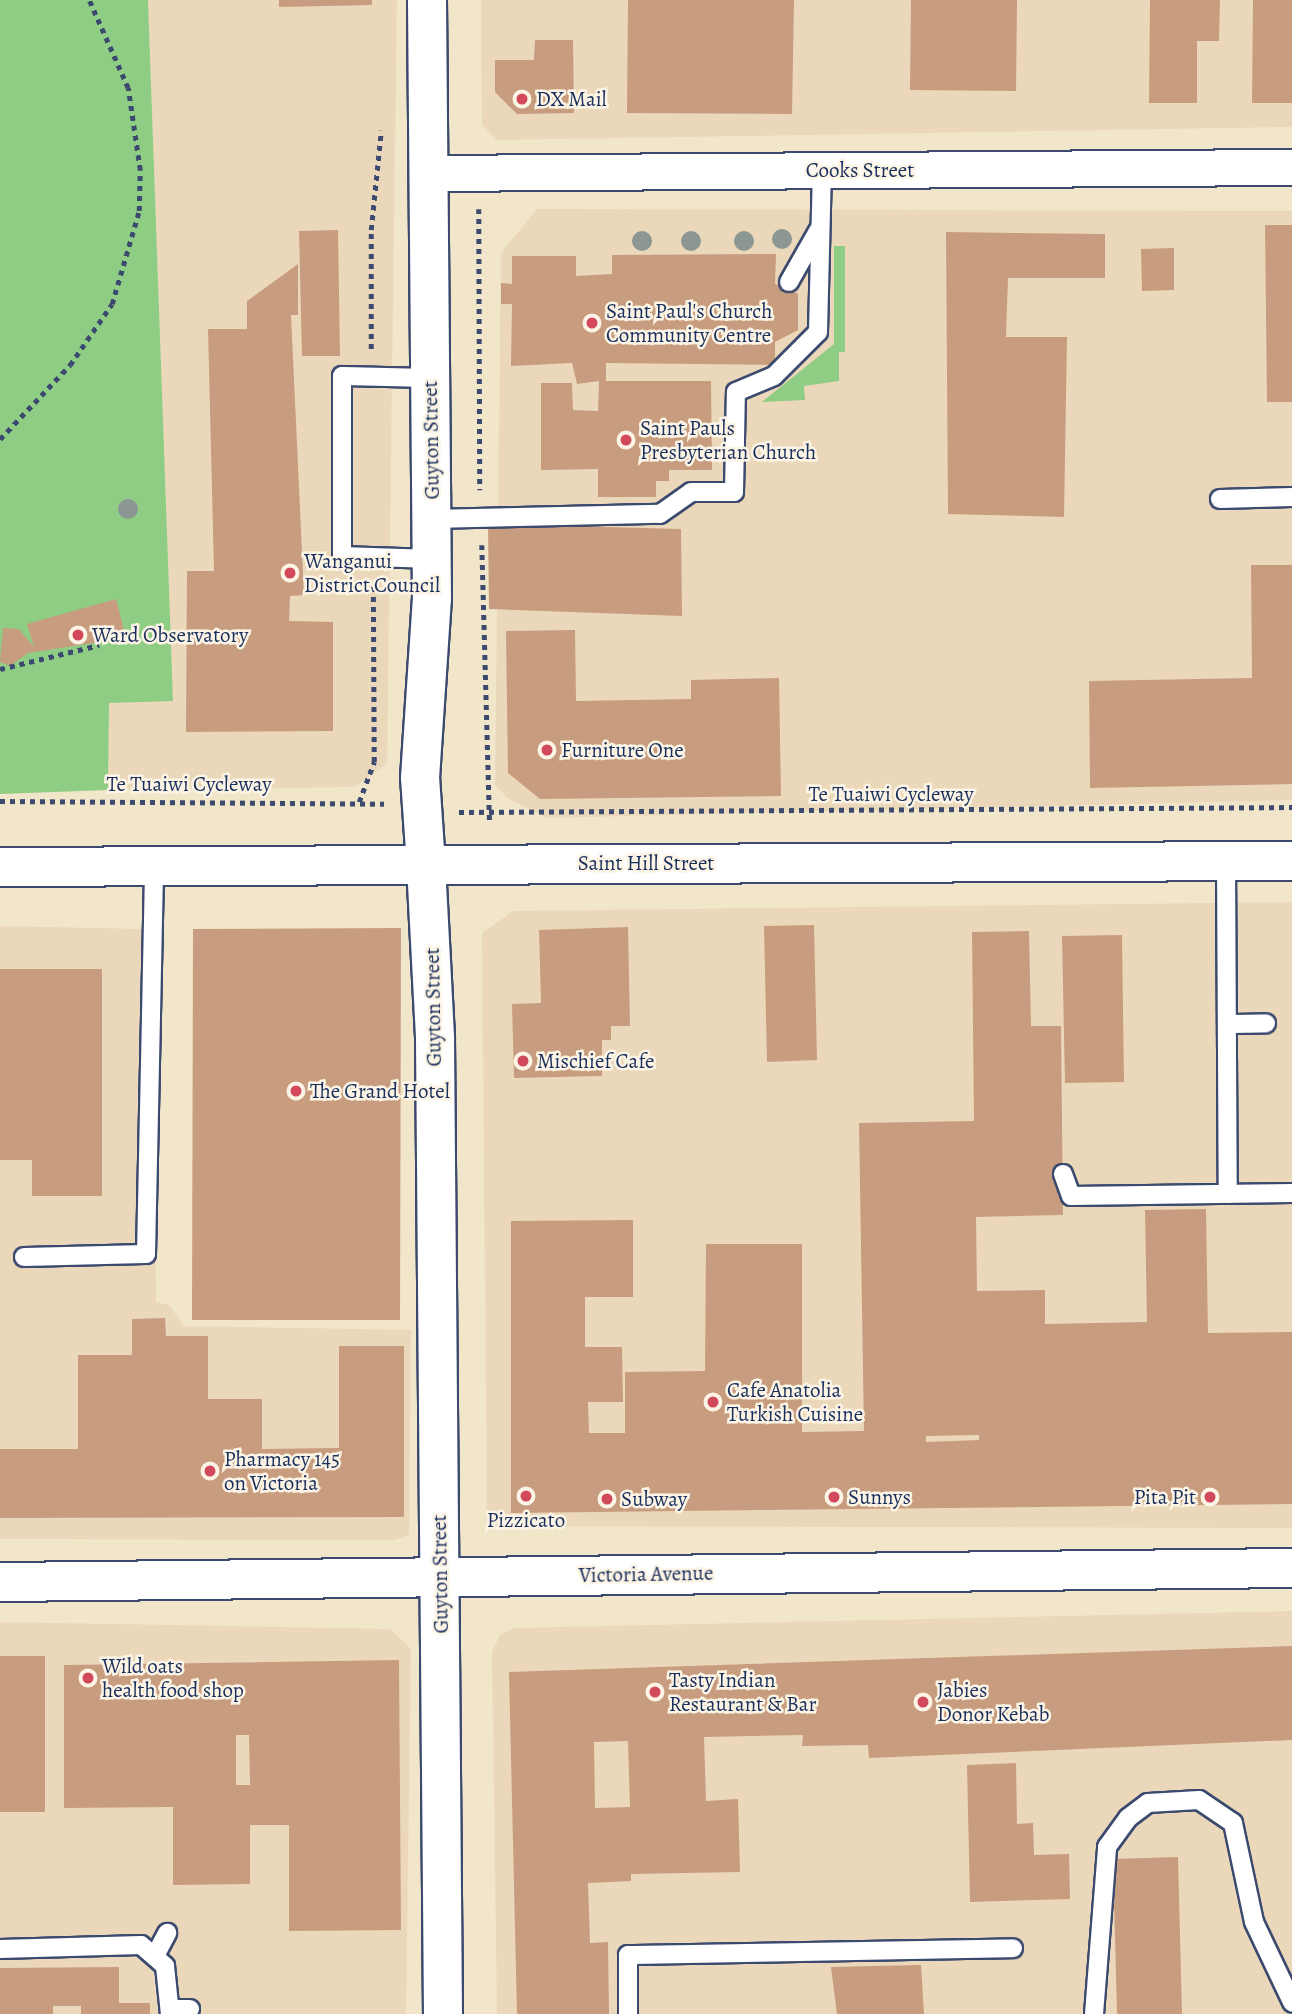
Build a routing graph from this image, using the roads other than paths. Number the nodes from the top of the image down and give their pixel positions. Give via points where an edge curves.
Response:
1 (427, 0) edge
2 (1292, 167) edge
3 (822, 170) junction
4 (428, 173) junction
5 (820, 228) junction
6 (789, 282) dead end
7 (430, 379) junction
8 (1292, 497) edge
9 (1220, 499) dead end
10 (431, 519) junction
11 (432, 559) junction
12 (1227, 861) junction
13 (1292, 861) edge
14 (426, 864) junction
15 (154, 865) junction
16 (0, 867) edge
17 (1266, 1023) dead end
18 (1227, 1024) junction
19 (1063, 1174) dead end
20 (1292, 1193) edge
21 (1228, 1194) junction
22 (24, 1257) dead end
23 (1292, 1568) edge
24 (440, 1578) junction
25 (0, 1582) edge
26 (167, 1933) dead end
27 (1013, 1948) dead end
28 (0, 1949) edge
29 (156, 1954) junction
30 (1292, 2002) edge
31 (191, 2009) dead end
32 (170, 2012) edge
33 (443, 2014) edge
34 (628, 2014) edge
35 (1094, 2014) edge

1 - 4 street, Guyton Street
2 - 3 street, Cooks Street
3 - 4 street, Cooks Street
3 - 5 lane
4 - 7 street, Guyton Street
5 - 6 lane
5 - 10 lane via 818,332 774,376 736,391 734,492 691,492 660,514
7 - 10 street, Guyton Street
7 - 11 lane via 342,376 342,556
8 - 9 lane
10 - 11 street, Guyton Street
11 - 14 street, Guyton Street via 420,778
12 - 13 street, Saint Hill Street
12 - 14 street, Saint Hill Street
12 - 18 lane
14 - 15 street, Saint Hill Street
14 - 24 street, Guyton Street via 435,1039
15 - 16 street, Saint Hill Street
15 - 22 lane via 146,1254
17 - 18 lane
18 - 21 lane
19 - 21 lane via 1071,1196
20 - 21 lane
23 - 24 street, Victoria Avenue
24 - 25 street, Victoria Avenue
24 - 33 street, Guyton Street
26 - 29 lane
27 - 34 lane via 628,1955
28 - 29 lane via 108,1936
29 - 32 lane via 169,1977
30 - 35 lane via 1254,1922 1233,1823 1199,1800 1148,1803 1128,1818 1107,1847
31 - 32 lane

